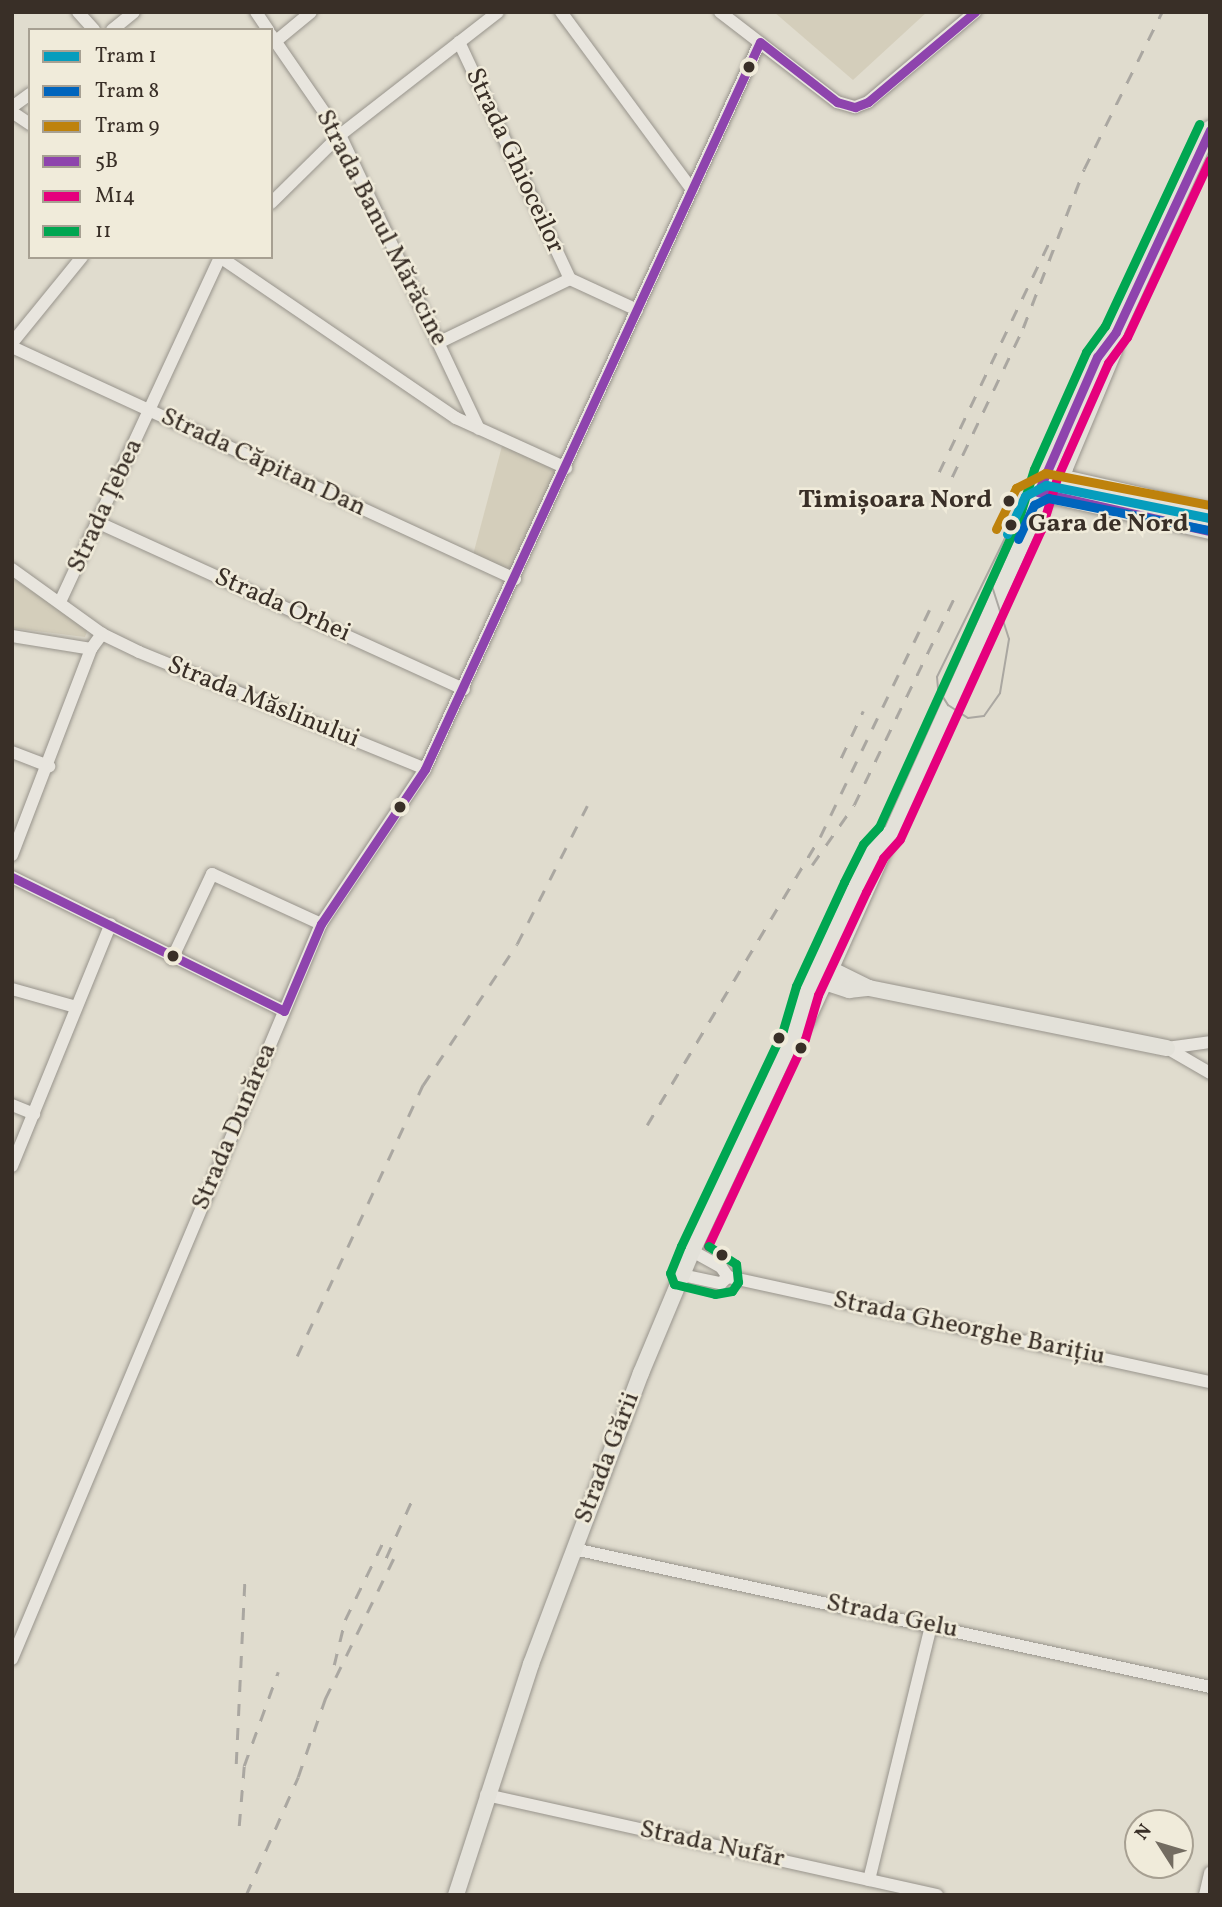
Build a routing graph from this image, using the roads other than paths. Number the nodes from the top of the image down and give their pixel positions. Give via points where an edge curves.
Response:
1 (78, 12) edge
2 (134, 12) edge
3 (256, 12) edge
4 (311, 12) edge
5 (498, 12) edge
6 (561, 12) edge
7 (720, 12) edge
8 (975, 12) edge
9 (92, 28) edge
10 (114, 28) edge
11 (267, 28) edge
12 (274, 38) edge
13 (459, 42) junction
14 (760, 42) junction
15 (28, 96) edge
16 (12, 109) edge
17 (28, 122) edge
18 (1210, 129) edge
19 (340, 135) junction
20 (692, 190) junction
21 (273, 201) edge
22 (80, 259) edge
23 (219, 259) edge
24 (223, 259) edge
25 (570, 279) junction
26 (637, 310) junction
27 (440, 342) junction
28 (12, 345) edge
29 (150, 412) junction
30 (479, 429) junction
31 (566, 468) junction
32 (1053, 476) junction
33 (1044, 495) junction
34 (1210, 511) edge
35 (99, 523) junction
36 (1210, 531) edge
37 (12, 569) edge
38 (514, 579) junction
39 (60, 601) junction
40 (102, 634) junction
41 (12, 636) edge
42 (91, 649) junction
43 (464, 689) junction
44 (12, 752) edge
45 (49, 766) junction
46 (425, 769) junction
47 (12, 856) edge
48 (12, 877) edge
49 (321, 924) junction
50 (111, 925) junction
51 (172, 958) junction
52 (822, 973) junction
53 (12, 989) edge
54 (76, 1007) junction
55 (284, 1011) junction
56 (1210, 1042) edge
57 (1167, 1048) junction
58 (1210, 1073) edge
59 (12, 1105) edge
60 (34, 1114) junction
61 (12, 1166) edge
62 (691, 1251) junction
63 (682, 1275) junction
64 (728, 1277) junction
65 (1210, 1382) edge
66 (574, 1549) junction
67 (931, 1626) junction
68 (12, 1659) edge
69 (1210, 1687) edge
70 (486, 1795) junction
71 (1210, 1873) edge
72 (869, 1880) junction
73 (456, 1895) edge
74 (937, 1895) edge
75 (1205, 1895) edge

1 - 9 street
2 - 10 street
3 - 11 street
4 - 12 street
5 - 13 street
6 - 20 street
7 - 14 street
8 - 14 street via 862,105 847,107
12 - 19 street, Strada Banul Mărăcine
13 - 19 street
13 - 25 street, Strada Ghioceilor
14 - 20 street, Strada Dunărea
15 - 16 street
16 - 17 street
18 - 32 main road, Strada Gării
19 - 21 street
19 - 27 street, Strada Banul Mărăcine
20 - 26 street, Strada Dunărea
22 - 28 street
23 - 29 street, Strada Țebea
24 - 30 street via 456,418
25 - 26 street
25 - 27 street
26 - 31 street, Strada Dunărea
27 - 30 street, Strada Banul Mărăcine
28 - 29 street, Strada Căpitan Dan
29 - 35 street, Strada Țebea
29 - 38 street, Strada Căpitan Dan
30 - 31 street
31 - 38 street, Strada Dunărea
32 - 33 main road, Strada Gării
32 - 34 main road
33 - 36 main road
33 - 52 main road, Strada Gării
35 - 39 street, Strada Țebea
35 - 43 street, Strada Orhei
37 - 39 street, Strada Măslinului
38 - 43 street, Strada Dunărea
39 - 40 street, Strada Măslinului
40 - 42 street
40 - 46 street, Strada Măslinului
41 - 42 street
42 - 45 street
43 - 46 street, Strada Dunărea
44 - 45 street
45 - 47 street
46 - 49 street, Strada Dunărea
48 - 50 street
49 - 51 street via 212,874
49 - 55 street, Strada Dunărea
50 - 51 street
50 - 54 street
51 - 55 street
52 - 57 main road via 849,990 869,988
52 - 62 main road, Strada Gării via 807,1020 794,1034
53 - 54 street
54 - 60 street
55 - 68 street, Strada Dunărea
56 - 57 street
57 - 58 street
59 - 60 street
60 - 61 street
62 - 63 main road, Strada Gării
62 - 64 street, Strada Gheorghe Barițiu via 721,1267
63 - 64 street, Strada Gheorghe Barițiu via 721,1283
63 - 66 main road, Strada Gării
64 - 65 street, Strada Gheorghe Barițiu
66 - 67 street, Strada Gelu
66 - 70 main road, Strada Gării
67 - 69 street, Strada Gelu
67 - 72 street
70 - 72 street, Strada Nufăr
70 - 73 main road, Strada Gării
71 - 75 street
72 - 74 street, Strada Nufăr

